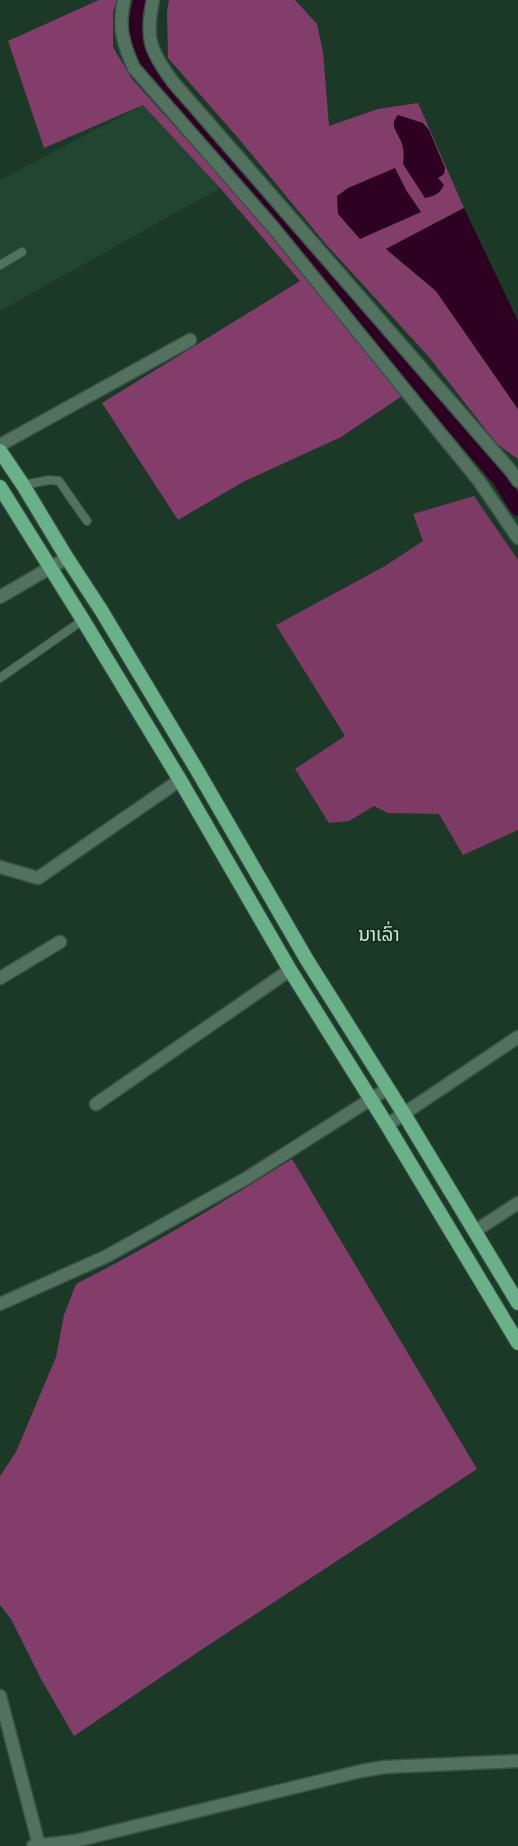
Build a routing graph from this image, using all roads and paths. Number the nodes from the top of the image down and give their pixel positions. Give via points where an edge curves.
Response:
1 (124, 0) edge
2 (153, 0) edge
3 (22, 252) dead end
4 (0, 265) edge
5 (190, 340) dead end
6 (0, 445) edge
7 (0, 451) edge
8 (518, 481) edge
9 (23, 485) junction
10 (0, 488) edge
11 (87, 520) dead end
12 (518, 538) edge
13 (67, 558) junction
14 (49, 568) junction
15 (0, 597) edge
16 (83, 620) junction
17 (0, 678) edge
18 (180, 780) junction
19 (0, 867) edge
20 (60, 942) dead end
21 (290, 970) junction
22 (0, 978) edge
23 (518, 1037) edge
24 (387, 1089) junction
25 (371, 1100) junction
26 (96, 1104) dead end
27 (404, 1114) junction
28 (387, 1125) junction
29 (518, 1203) edge
30 (475, 1230) junction
31 (518, 1303) edge
32 (0, 1304) edge
33 (518, 1343) edge
34 (0, 1696) edge
35 (518, 1761) edge
36 (75, 1844) edge
37 (36, 1846) edge

1 - 12 street via 121,13 123,44 134,68 272,226 479,480
2 - 8 street via 149,40 157,61 172,82
3 - 4 lane
5 - 6 street
7 - 9 highway
9 - 11 lane via 59,481
9 - 13 highway
10 - 14 highway
13 - 14 street
13 - 24 highway
14 - 15 street
14 - 16 highway
16 - 17 lane
16 - 18 highway
18 - 19 street via 38,878
18 - 21 highway
20 - 22 street
21 - 25 highway
21 - 26 street
23 - 27 street
24 - 25 street
24 - 27 highway
25 - 28 highway
25 - 32 street via 245,1179 107,1256
27 - 28 street
27 - 30 highway
28 - 33 highway
29 - 30 street
30 - 31 highway
34 - 37 street
35 - 36 street via 361,1771
36 - 37 street

